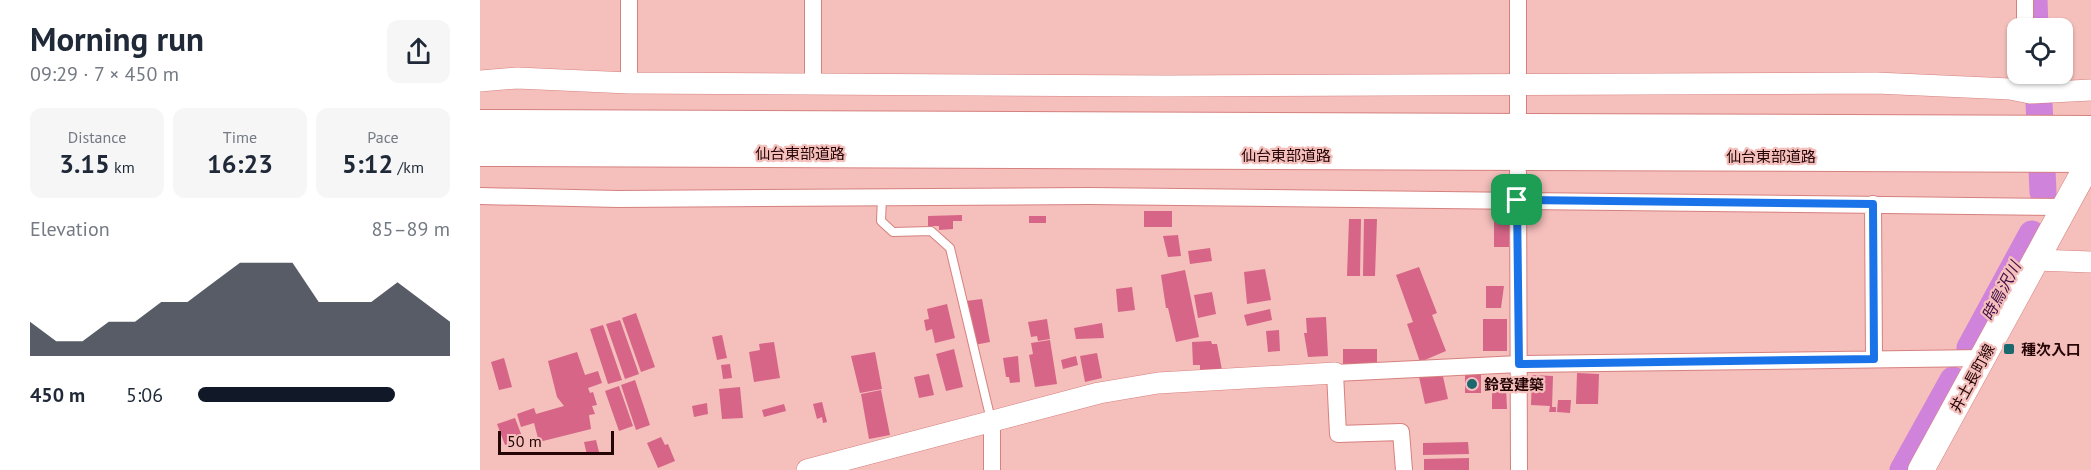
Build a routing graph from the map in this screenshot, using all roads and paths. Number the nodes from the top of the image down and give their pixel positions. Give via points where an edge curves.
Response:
1 (629, 0) edge
2 (813, 0) edge
3 (1518, 0) edge
4 (2025, 0) edge
5 (2025, 18) edge
6 (480, 81) edge
7 (2007, 82) edge
8 (629, 83) junction
9 (813, 84) junction
10 (1518, 84) junction
11 (2041, 84) edge
12 (2091, 90) edge
13 (1518, 113) dead end
14 (480, 125) edge
15 (2091, 131) edge
16 (2032, 143) junction
17 (480, 151) edge
18 (2091, 158) edge
19 (1518, 172) dead end
20 (480, 196) edge
21 (882, 196) junction
22 (1517, 200) junction
23 (1873, 204) junction
24 (2065, 207) junction
25 (2037, 260) junction
26 (2091, 262) edge
27 (1984, 358) junction
28 (1874, 359) junction
29 (1519, 364) junction
30 (1335, 373) junction
31 (992, 421) junction
32 (810, 470) edge
33 (992, 470) edge
34 (1404, 470) edge
35 (1519, 470) edge
36 (1921, 470) edge

1 - 8 street
2 - 9 street
3 - 10 street
4 - 5 street
6 - 8 street via 517,78
7 - 10 street
8 - 9 street
9 - 10 street
10 - 13 street
11 - 12 street
14 - 16 highway, 仙台東部道路
15 - 16 highway, 仙台東部道路
16 - 17 highway, 仙台東部道路
16 - 18 highway, 仙台東部道路
18 - 24 main road, 井土長町線
19 - 22 street
20 - 21 street
21 - 22 street
21 - 31 lane via 881,221 893,232 931,231 950,248
22 - 23 street
22 - 29 street
23 - 24 street
23 - 28 street
24 - 25 main road, 井土長町線
25 - 26 street
25 - 27 main road, 井土長町線
27 - 28 street
27 - 36 main road, 井土長町線
28 - 29 street
29 - 30 street
29 - 35 street
30 - 31 street via 1158,383 1099,393
30 - 34 street via 1338,434 1401,432
31 - 32 street
31 - 33 street

